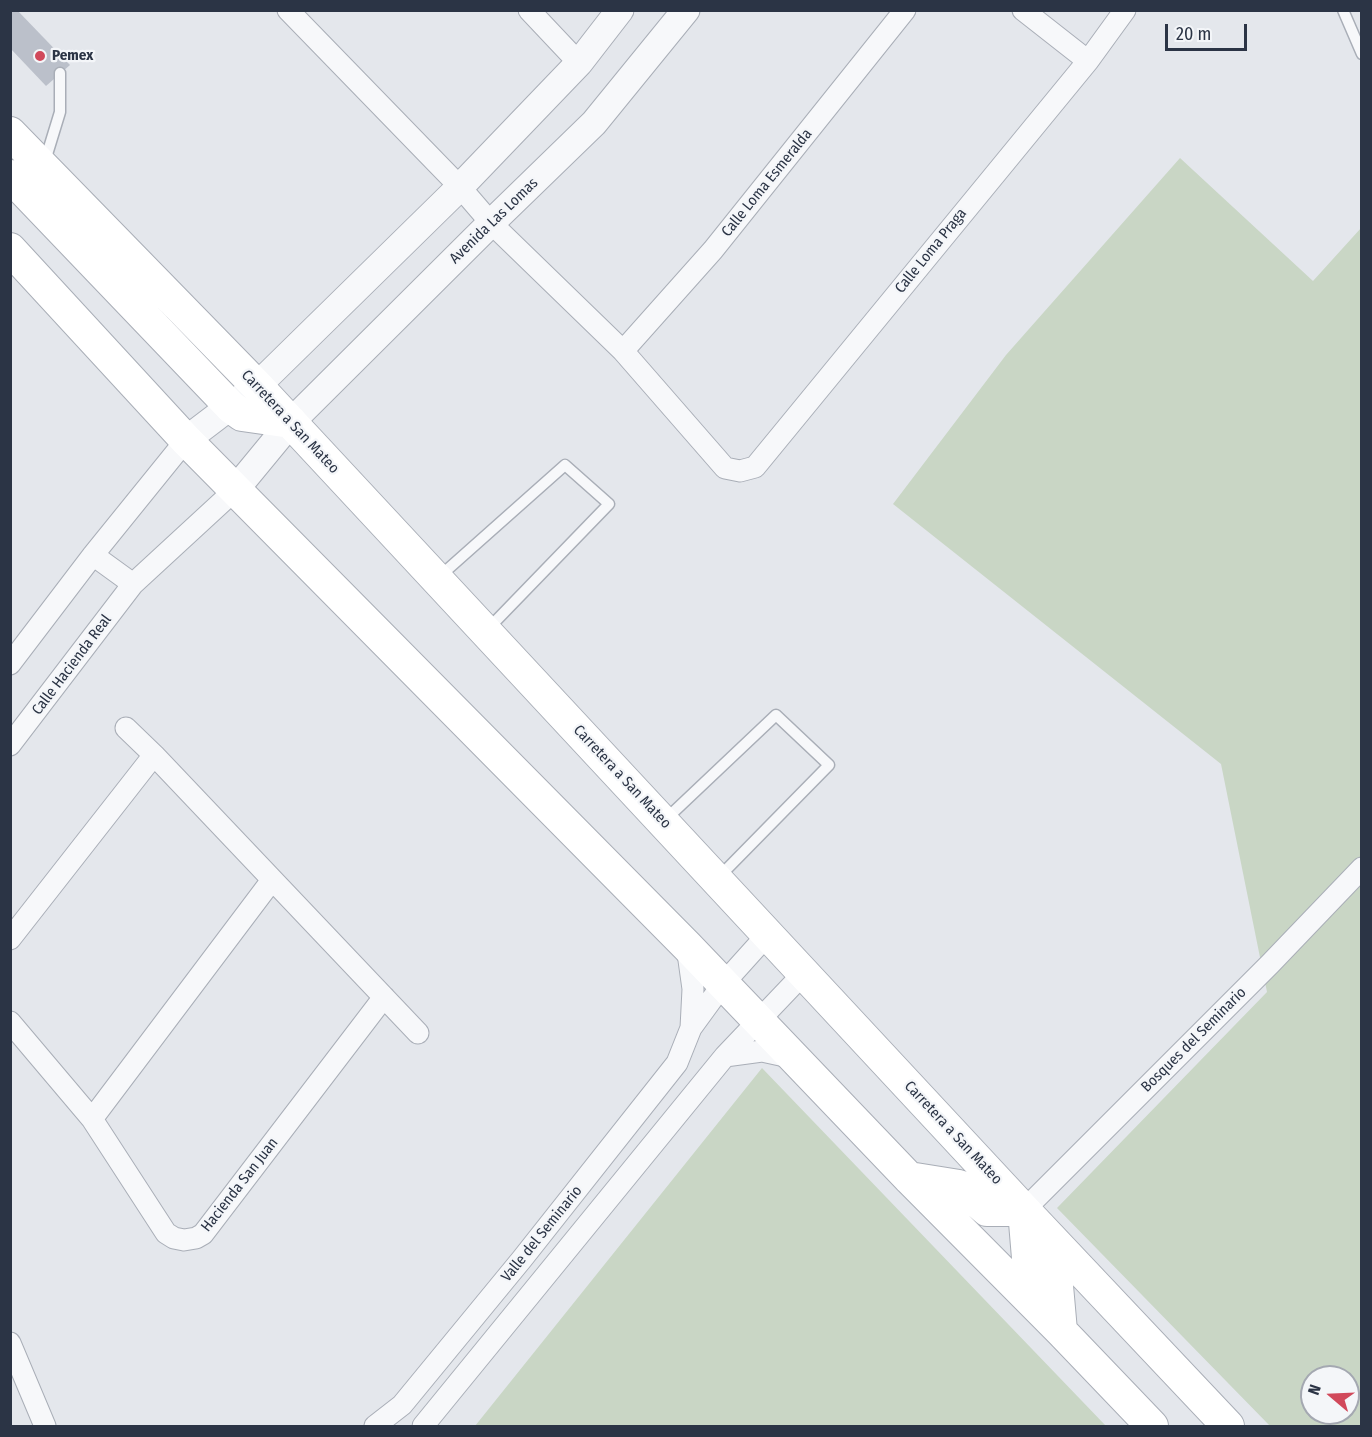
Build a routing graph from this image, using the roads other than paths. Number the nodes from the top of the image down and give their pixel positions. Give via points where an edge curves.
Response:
1 (288, 10) edge
2 (529, 10) edge
3 (620, 10) edge
4 (686, 10) edge
5 (905, 10) edge
6 (1023, 10) edge
7 (1125, 10) edge
8 (1343, 10) edge
9 (1362, 54) edge
10 (1088, 61) junction
11 (579, 63) junction
12 (60, 73) dead end
13 (10, 133) edge
14 (43, 167) junction
15 (10, 176) edge
16 (460, 187) junction
17 (491, 223) junction
18 (10, 249) edge
19 (623, 351) junction
20 (257, 386) junction
21 (231, 406) junction
22 (291, 422) junction
23 (186, 440) junction
24 (235, 490) junction
25 (93, 555) junction
26 (437, 579) junction
27 (134, 584) junction
28 (485, 631) junction
29 (10, 664) edge
30 (126, 728) dead end
31 (10, 745) edge
32 (154, 755) junction
33 (663, 822) junction
34 (1362, 868) edge
35 (717, 879) junction
36 (272, 880) junction
37 (768, 934) junction
38 (10, 939) edge
39 (687, 946) junction
40 (804, 973) junction
41 (723, 984) junction
42 (384, 997) junction
43 (758, 1020) junction
44 (10, 1022) edge
45 (691, 1028) junction
46 (418, 1033) dead end
47 (725, 1056) junction
48 (795, 1059) junction
49 (92, 1119) junction
50 (909, 1178) junction
51 (1024, 1210) junction
52 (522, 1259) junction
53 (542, 1280) junction
54 (1061, 1331) junction
55 (10, 1343) edge
56 (45, 1426) edge
57 (375, 1426) edge
58 (423, 1426) edge
59 (1152, 1426) edge
60 (1228, 1426) edge

1 - 16 street
2 - 11 street
3 - 11 street
4 - 17 street, Avenida Las Lomas via 594,123
5 - 19 street, Calle Loma Esmeralda via 713,250
6 - 10 street
7 - 10 street, Calle Loma Praga
8 - 9 lane
10 - 19 street, Calle Loma Praga via 755,467 740,471 725,468
11 - 16 street
12 - 14 lane via 60,112
13 - 14 main road, Carretera a San Mateo
14 - 20 main road, Carretera a San Mateo
15 - 21 main road
16 - 17 street
16 - 20 street
17 - 19 street
17 - 22 street, Avenida Las Lomas
18 - 23 main road
20 - 21 street
20 - 22 main road, Carretera a San Mateo
21 - 22 main road via 242,415
21 - 23 street
22 - 24 street, Avenida Las Lomas
22 - 26 main road, Carretera a San Mateo
23 - 24 main road
23 - 25 street
24 - 27 street, Calle Hacienda Real
24 - 39 main road
25 - 27 street
25 - 29 street
26 - 28 main road, Carretera a San Mateo
26 - 28 lane via 565,465 609,504
27 - 31 street, Calle Hacienda Real
28 - 33 main road, Carretera a San Mateo
30 - 32 street
32 - 36 street
32 - 38 street
33 - 35 main road, Carretera a San Mateo
33 - 35 lane via 776,714 830,765
34 - 51 street, Bosques del Seminario
35 - 37 main road, Carretera a San Mateo
36 - 42 street
36 - 49 street
37 - 40 main road, Carretera a San Mateo
37 - 41 street, Valle del Seminario
39 - 41 main road
39 - 45 street, Valle del Seminario via 693,989
40 - 43 street, Valle del Seminario
40 - 51 main road, Carretera a San Mateo
41 - 43 main road
41 - 45 street, Valle del Seminario
42 - 46 street
42 - 49 street, Hacienda San Juan via 203,1234 196,1238 184,1240 166,1233
43 - 47 street, Valle del Seminario
43 - 48 main road
44 - 49 street, Hacienda San Juan
45 - 52 street, Valle del Seminario via 677,1063
47 - 48 street via 762,1051
47 - 53 street, Valle del Seminario
48 - 50 main road
50 - 51 main road via 959,1186 987,1210
50 - 54 main road
51 - 54 main road via 1028,1258 1057,1286
51 - 60 main road, Carretera a San Mateo
52 - 53 street
52 - 57 street, Valle del Seminario via 402,1405
53 - 58 street, Valle del Seminario
54 - 59 main road
55 - 56 street

